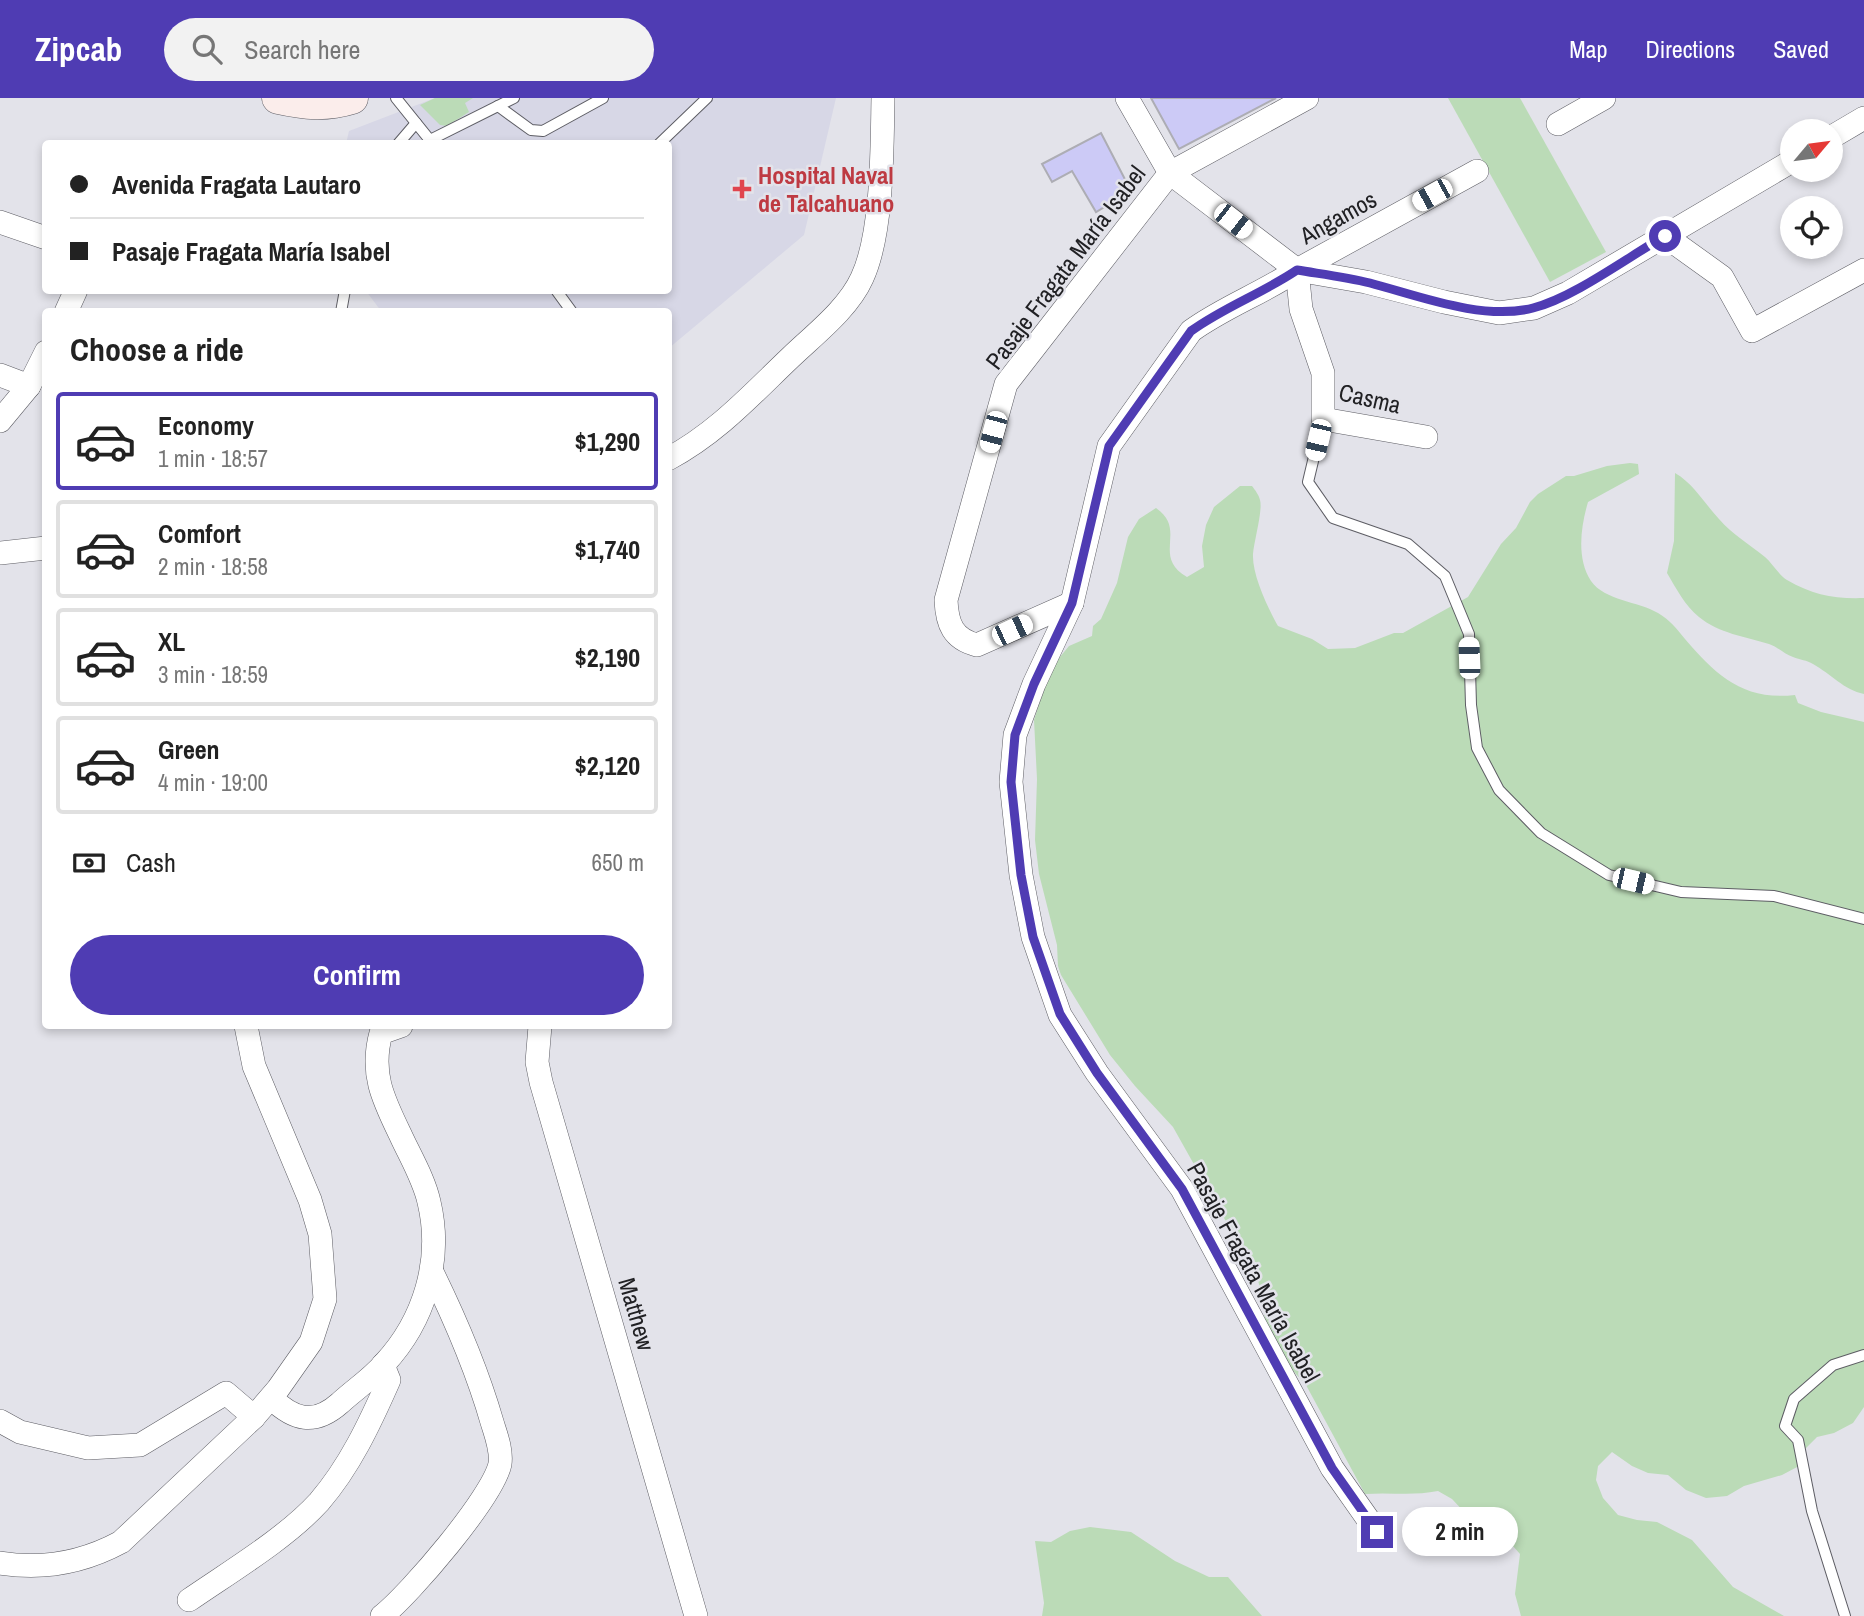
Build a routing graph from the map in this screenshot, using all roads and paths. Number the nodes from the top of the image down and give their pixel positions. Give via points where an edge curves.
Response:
1 (278, 98) edge
2 (351, 98) edge
3 (396, 98) edge
4 (514, 98) edge
5 (603, 98) edge
6 (707, 98) edge
7 (883, 98) edge
8 (1127, 98) edge
9 (1307, 98) edge
10 (1604, 98) edge
11 (498, 106) junction
12 (1864, 118) edge
13 (416, 123) junction
14 (1558, 124) dead end
15 (1843, 130) edge
16 (401, 140) edge
17 (429, 140) edge
18 (435, 140) edge
19 (663, 140) edge
20 (1780, 168) edge
21 (1477, 170) dead end
22 (1170, 173) junction
23 (0, 222) edge
24 (1665, 236) junction
25 (42, 237) edge
26 (1297, 270) junction
27 (1864, 270) edge
28 (42, 360) edge
29 (0, 375) edge
30 (29, 387) junction
31 (1323, 419) junction
32 (0, 421) edge
33 (1426, 437) dead end
34 (672, 457) edge
35 (42, 548) edge
36 (0, 553) edge
37 (1072, 603) junction
38 (1864, 919) edge
39 (247, 1029) edge
40 (392, 1029) edge
41 (540, 1029) edge
42 (432, 1272) junction
43 (1864, 1355) edge
44 (383, 1365) junction
45 (271, 1398) junction
46 (254, 1417) junction
47 (0, 1422) edge
48 (1377, 1532) dead end
49 (0, 1563) edge
50 (189, 1600) dead end
51 (382, 1616) edge
52 (696, 1616) edge
53 (1845, 1616) edge

1 - 2 main road via 315,105
3 - 13 lane
4 - 11 lane
5 - 11 lane via 543,131 531,130
6 - 19 lane
7 - 34 street via 877,209 862,278 824,325 723,423
8 - 22 street
9 - 22 street
10 - 14 street
11 - 18 lane
12 - 15 street
13 - 16 lane
13 - 17 lane
20 - 24 street
21 - 26 street, Angamos
22 - 26 street
22 - 37 street, Pasaje Fragata María Isabel via 1006,384 946,600 947,618 955,632 977,645
23 - 25 street
24 - 26 street via 1568,293 1534,308 1499,313
24 - 27 street via 1722,277 1752,331
26 - 31 street, Casma via 1301,309 1323,373
26 - 37 street, Pasaje Fragata María Isabel via 1191,331 1109,446
28 - 30 street
29 - 30 street
30 - 32 street
31 - 33 street, Casma
31 - 38 lane via 1308,482 1333,518 1408,544 1445,576 1469,634 1477,748 1499,790 1541,833 1609,875 1681,892 1774,897
35 - 36 street
37 - 48 street, Pasaje Fragata María Isabel via 1015,735 1011,782 1033,937 1060,1014 1182,1189 1332,1468
39 - 45 street via 254,1066 310,1200 323,1262 325,1299 318,1326 304,1355
40 - 42 street via 381,1033 375,1052 377,1073 383,1098 429,1201
41 - 52 street, Matthew via 537,1062 541,1082
42 - 44 street via 419,1312
42 - 51 street via 462,1333 500,1448 500,1463 473,1511 418,1581
43 - 53 lane via 1833,1365 1794,1399 1785,1426 1798,1440 1812,1511
44 - 45 street via 319,1416 299,1418
44 - 50 street via 389,1380 379,1404 355,1451 320,1500 262,1549
45 - 46 street
46 - 47 street via 226,1393 140,1445 88,1447 20,1432
46 - 49 street via 121,1542 76,1561 47,1566

